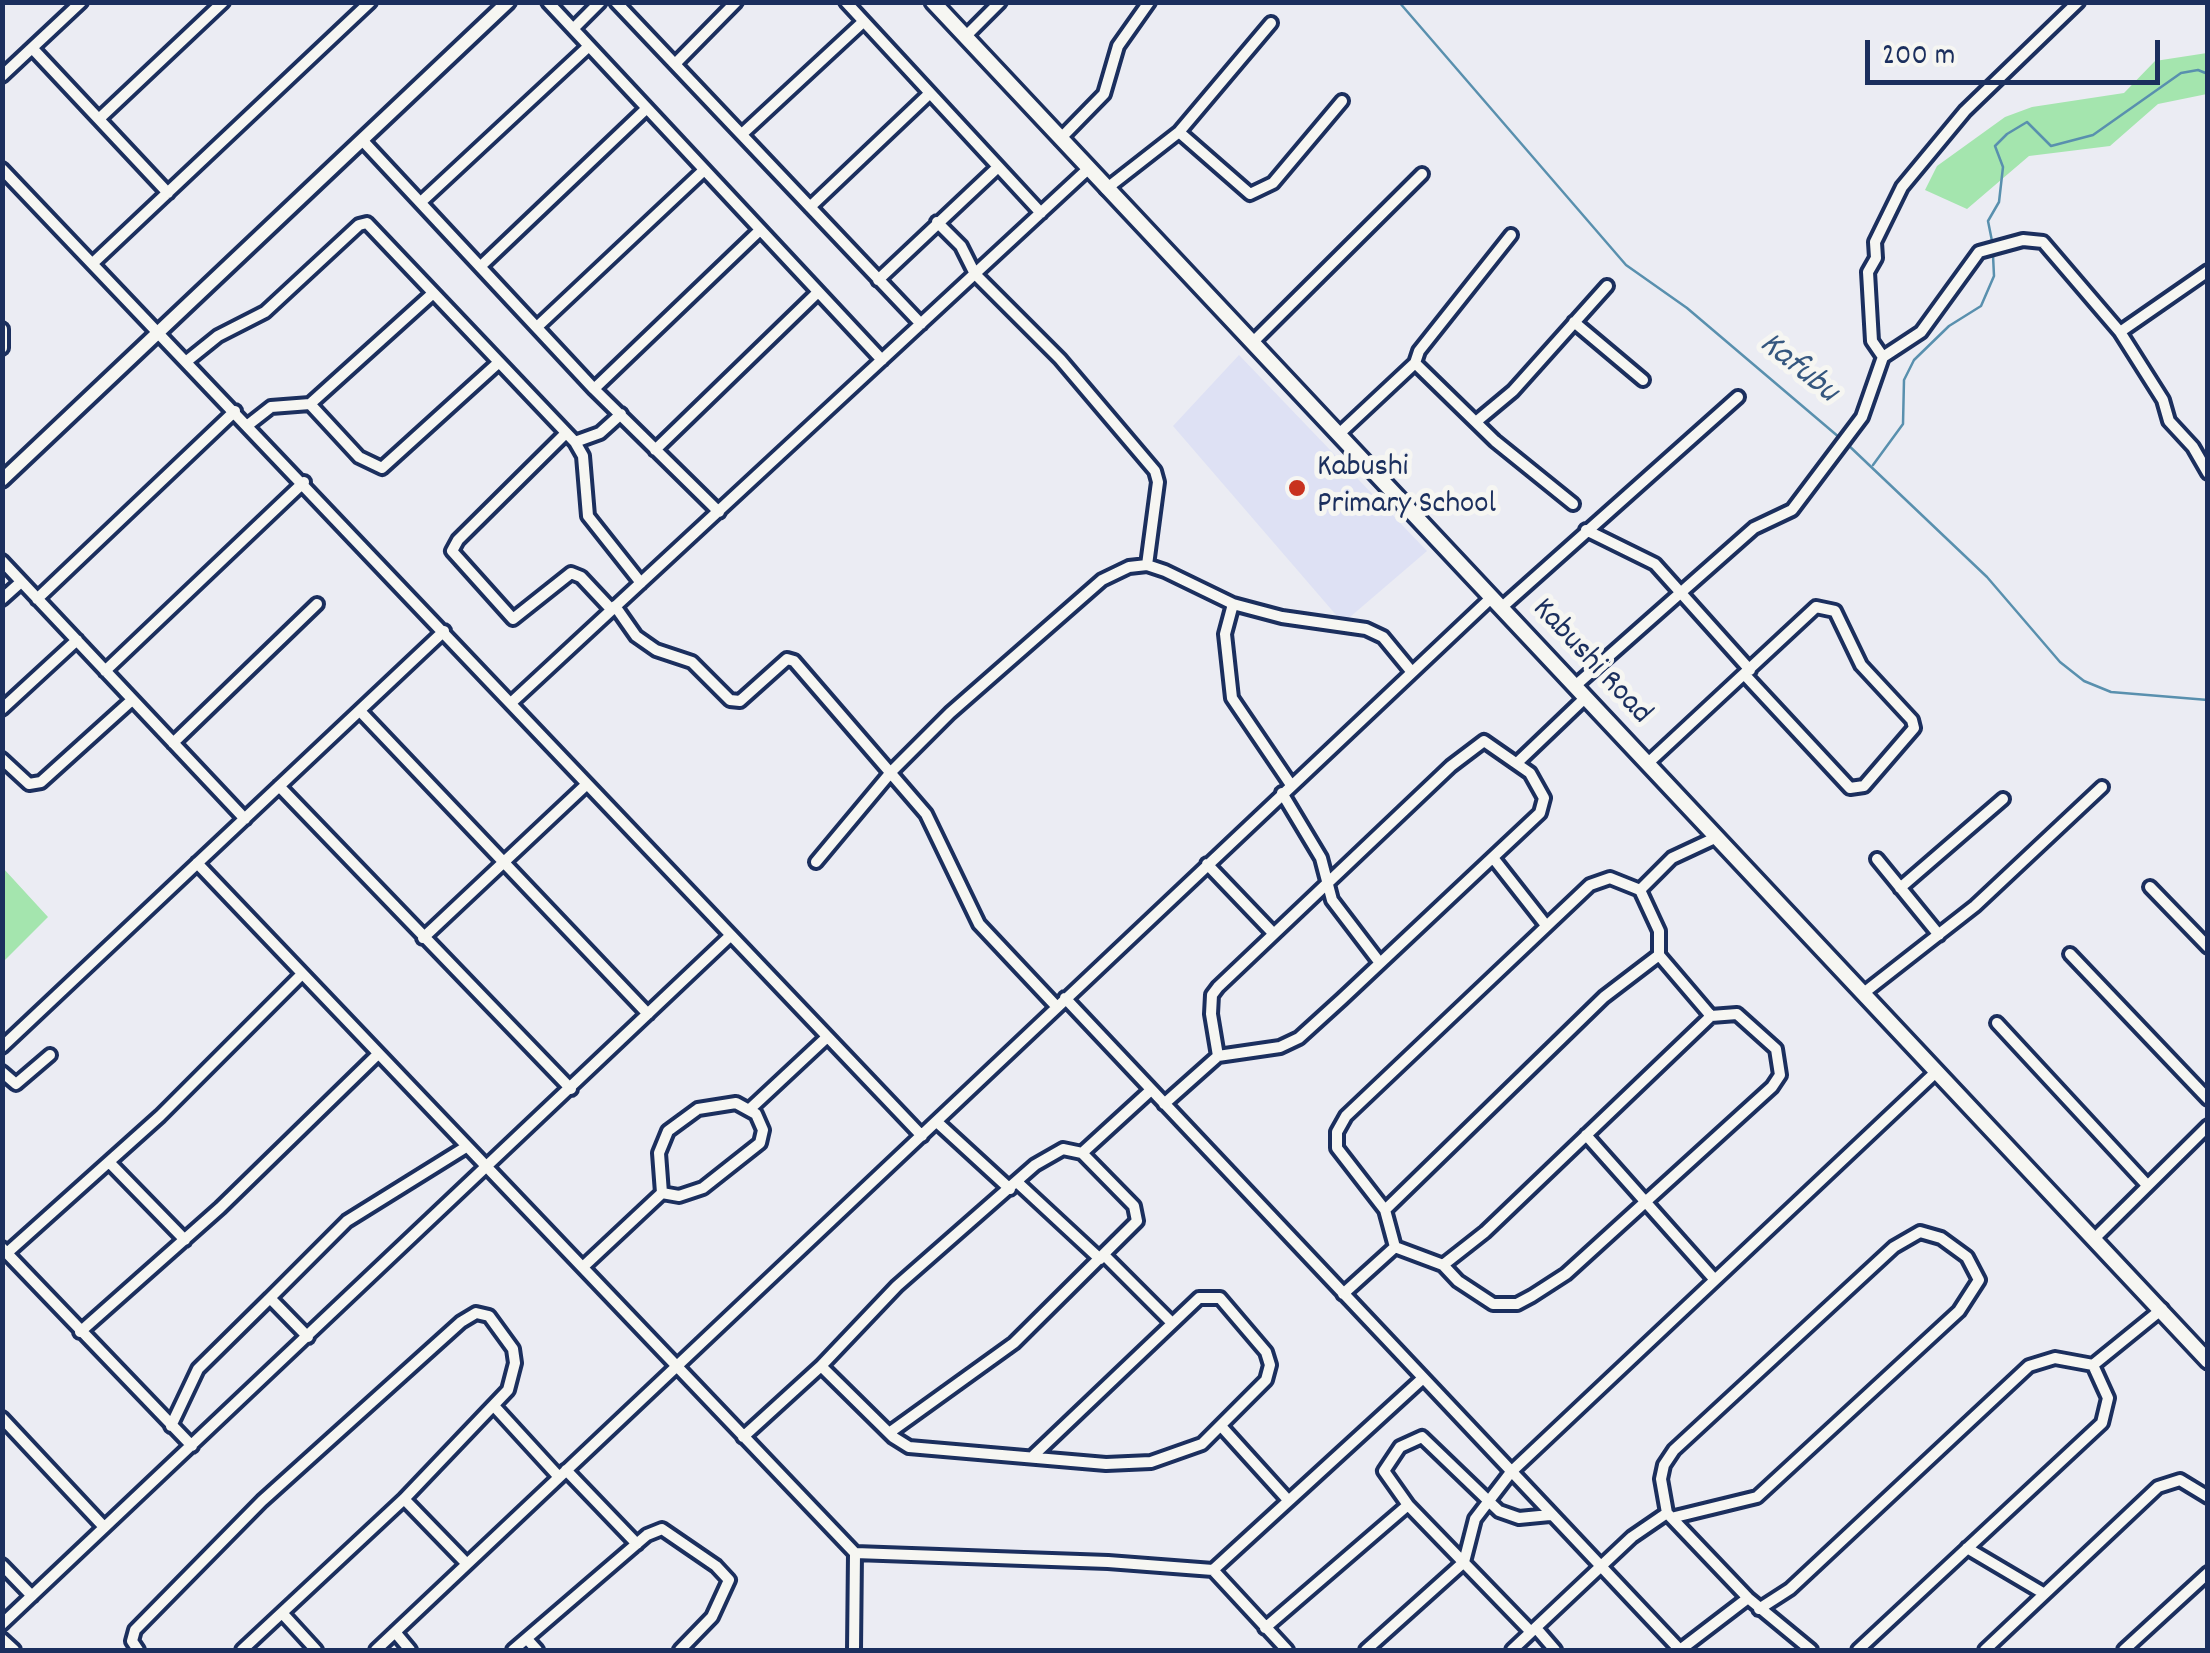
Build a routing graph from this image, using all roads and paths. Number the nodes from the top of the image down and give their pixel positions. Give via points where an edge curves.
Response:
1 (81, 2) edge
2 (223, 2) edge
3 (370, 2) edge
4 (508, 2) edge
5 (548, 2) edge
6 (600, 2) edge
7 (616, 2) edge
8 (736, 2) edge
9 (846, 2) edge
10 (932, 2) edge
11 (1000, 2) edge
12 (1149, 2) edge
13 (2078, 2) edge
14 (863, 22) junction
15 (1271, 23) dead end
16 (573, 29) junction
17 (965, 36) junction
18 (589, 46) junction
19 (33, 49) junction
20 (675, 64) junction
21 (2, 76) edge
22 (930, 94) junction
23 (1342, 102) dead end
24 (646, 110) junction
25 (101, 118) junction
26 (1179, 132) junction
27 (742, 134) junction
28 (1060, 139) junction
29 (363, 141) junction
30 (998, 167) junction
31 (2, 168) edge
32 (1088, 169) junction
33 (702, 172) junction
34 (1422, 174) dead end
35 (1106, 188) junction
36 (168, 193) junction
37 (421, 202) junction
38 (810, 207) junction
39 (1040, 213) junction
40 (937, 222) junction
41 (759, 231) junction
42 (1511, 234) dead end
43 (93, 263) junction
44 (482, 266) junction
45 (2208, 271) edge
46 (975, 274) junction
47 (878, 280) junction
48 (1607, 286) dead end
49 (816, 294) junction
50 (431, 295) junction
51 (1574, 322) junction
52 (922, 324) junction
53 (537, 326) junction
54 (2, 329) edge
55 (2120, 332) junction
56 (160, 333) junction
57 (1253, 342) junction
58 (2, 348) edge
59 (1883, 357) junction
60 (882, 360) junction
61 (187, 361) junction
62 (498, 363) junction
63 (1416, 363) junction
64 (1643, 380) dead end
65 (594, 389) junction
66 (1738, 397) dead end
67 (310, 404) junction
68 (236, 411) junction
69 (621, 414) junction
70 (1476, 421) junction
71 (248, 425) junction
72 (1339, 434) junction
73 (570, 438) junction
74 (655, 450) junction
75 (2208, 474) edge
76 (2, 480) edge
77 (304, 482) junction
78 (1573, 504) dead end
79 (719, 512) junction
80 (1586, 530) junction
81 (2, 562) edge
82 (1146, 565) junction
83 (21, 582) junction
84 (641, 584) junction
85 (1682, 590) junction
86 (36, 598) junction
87 (2, 599) edge
88 (1496, 603) junction
89 (317, 604) dead end
90 (1232, 604) junction
91 (614, 608) junction
92 (444, 631) junction
93 (76, 640) junction
94 (1411, 670) junction
95 (106, 671) junction
96 (1747, 672) junction
97 (1580, 692) junction
98 (132, 700) junction
99 (511, 703) junction
100 (2, 710) edge
101 (360, 711) junction
102 (173, 743) junction
103 (2, 759) edge
104 (1518, 762) junction
105 (1647, 764) junction
106 (892, 771) junction
107 (586, 784) junction
108 (279, 786) junction
109 (2102, 787) dead end
110 (1287, 789) junction
111 (2003, 798) dead end
112 (245, 819) junction
113 (1717, 837) junction
114 (1494, 859) junction
115 (1877, 859) dead end
116 (816, 862) dead end
117 (197, 864) junction
118 (1207, 864) junction
119 (504, 866) junction
120 (1327, 882) junction
121 (2150, 887) dead end
122 (1900, 888) junction
123 (1640, 890) junction
124 (1544, 924) junction
125 (1273, 933) junction
126 (1938, 935) junction
127 (730, 936) junction
128 (424, 938) junction
129 (2208, 948) edge
130 (2070, 954) dead end
131 (1659, 955) junction
132 (1380, 963) junction
133 (302, 974) junction
134 (1865, 992) junction
135 (1061, 1002) junction
136 (648, 1014) junction
137 (1711, 1016) junction
138 (1997, 1023) dead end
139 (825, 1039) junction
140 (2, 1047) edge
141 (378, 1054) junction
142 (50, 1055) dead end
143 (1218, 1056) junction
144 (1937, 1071) junction
145 (2, 1072) edge
146 (571, 1089) junction
147 (1151, 1090) junction
148 (2208, 1098) edge
149 (1164, 1104) junction
150 (751, 1108) junction
151 (937, 1122) junction
152 (2208, 1126) edge
153 (1586, 1135) junction
154 (922, 1136) junction
155 (466, 1147) junction
156 (1082, 1153) junction
157 (109, 1162) junction
158 (487, 1170) junction
159 (1014, 1185) junction
160 (2146, 1185) junction
161 (662, 1193) junction
162 (1649, 1201) junction
163 (1385, 1210) junction
164 (2096, 1238) junction
165 (186, 1240) junction
166 (1394, 1247) junction
167 (5, 1250) edge
168 (1102, 1257) junction
169 (1443, 1264) junction
170 (584, 1266) junction
171 (1715, 1280) junction
172 (1343, 1294) junction
173 (270, 1298) junction
174 (2162, 1310) junction
175 (1170, 1321) junction
176 (80, 1332) junction
177 (308, 1337) junction
178 (2208, 1361) edge
179 (2093, 1365) junction
180 (676, 1366) junction
181 (821, 1366) junction
182 (1422, 1378) junction
183 (494, 1406) junction
184 (2, 1418) edge
185 (171, 1426) junction
186 (1221, 1426) junction
187 (889, 1433) junction
188 (743, 1437) junction
189 (192, 1446) junction
190 (1034, 1456) junction
191 (1510, 1472) junction
192 (563, 1474) junction
193 (2208, 1497) edge
194 (404, 1499) junction
195 (1288, 1500) junction
196 (1486, 1500) junction
197 (1408, 1505) junction
198 (1550, 1514) junction
199 (1671, 1515) junction
200 (104, 1527) junction
201 (637, 1544) junction
202 (1967, 1548) junction
203 (854, 1552) junction
204 (1464, 1562) junction
205 (467, 1564) junction
206 (2, 1565) edge
207 (1600, 1568) junction
208 (1213, 1570) junction
209 (2208, 1573) edge
210 (2043, 1592) junction
211 (32, 1596) junction
212 (1748, 1598) junction
213 (1759, 1609) junction
214 (282, 1614) junction
215 (2, 1624) edge
216 (1265, 1628) junction
217 (1534, 1630) junction
218 (395, 1632) junction
219 (2, 1638) edge
220 (526, 1639) junction
221 (14, 1650) edge
222 (138, 1650) edge
223 (242, 1650) edge
224 (316, 1650) edge
225 (376, 1650) edge
226 (410, 1650) edge
227 (513, 1650) edge
228 (537, 1650) edge
229 (680, 1650) edge
230 (854, 1650) edge
231 (1287, 1650) edge
232 (1366, 1650) edge
233 (1512, 1650) edge
234 (1555, 1650) edge
235 (1680, 1650) edge
236 (1811, 1650) edge
237 (1858, 1650) edge
238 (1985, 1650) edge
239 (2124, 1650) edge

1 - 19 street
2 - 25 street
3 - 36 street
4 - 29 street
5 - 16 street
6 - 16 street
7 - 20 street
8 - 20 street
9 - 14 street
10 - 17 main road, Kabushi Road
11 - 17 street
12 - 28 street via 1118,46 1104,94
13 - 59 street via 1964,112 1902,187 1868,272 1872,341
14 - 22 street
14 - 27 street
15 - 26 street
16 - 18 street
17 - 28 main road, Kabushi Road
18 - 24 street
18 - 37 street
19 - 21 street
19 - 25 street
20 - 27 street
22 - 30 street
22 - 38 street
23 - 26 street via 1273,183 1250,194
24 - 33 street
24 - 44 street
25 - 36 street
26 - 35 street
27 - 38 street
28 - 32 main road, Kabushi Road
29 - 37 street
29 - 56 street
30 - 39 street
30 - 40 street
31 - 43 street
32 - 35 main road, Kabushi Road
32 - 39 street
33 - 41 street
33 - 53 street
34 - 57 street
35 - 57 main road, Kabushi Road
36 - 43 street
37 - 44 street
38 - 47 street
39 - 46 street
40 - 46 street
40 - 47 street
41 - 49 street
41 - 65 street
42 - 63 street via 1418,351
43 - 56 street
44 - 53 street
45 - 55 street
46 - 52 street
46 - 82 street via 1060,359 1155,471
47 - 52 street
48 - 51 street
49 - 60 street
49 - 74 street
50 - 61 street via 362,223 277,303
50 - 62 street
50 - 67 street
51 - 64 street
51 - 70 street via 1513,391
52 - 60 street
53 - 65 street
54 - 58 street
55 - 59 street via 2058,256 2042,242 2024,240 1979,252 1921,332
55 - 75 street via 2169,421
56 - 61 street
56 - 76 street
57 - 72 main road, Kabushi Road
59 - 85 street via 1859,421 1818,482 1792,510 1754,528
60 - 79 street
61 - 68 street
62 - 67 street via 382,468 359,457
62 - 73 street
63 - 70 street
63 - 72 street
65 - 69 street
66 - 80 street
67 - 71 street via 271,407
68 - 71 street
68 - 86 street
69 - 73 street via 600,432
69 - 74 street
70 - 78 street
71 - 77 street
72 - 88 main road, Kabushi Road
73 - 84 street via 583,456 588,516
73 - 91 street via 452,551 513,619 570,572
74 - 79 street
77 - 92 street
77 - 95 street
79 - 84 street
80 - 85 street via 1655,564
80 - 88 street
81 - 83 street
82 - 90 street
82 - 106 street via 1102,580
83 - 86 street
83 - 87 street
84 - 91 street
85 - 96 street
85 - 97 street
86 - 93 street
88 - 94 street
88 - 97 main road, Kabushi Road
89 - 102 street
90 - 94 street via 1366,629 1384,636
90 - 110 street via 1225,634 1232,698
91 - 99 street
91 - 106 street via 636,636 685,658 730,700 740,700 792,659
92 - 99 street
92 - 101 street
93 - 95 street
93 - 100 street
94 - 110 street
95 - 98 street
96 - 96 street via 1808,613 1824,606 1835,610 1860,664 1914,728 1864,786 1850,788
96 - 105 street
97 - 104 street
97 - 105 main road, Kabushi Road
98 - 102 street
98 - 103 street via 41,782 29,784
99 - 107 street
101 - 108 street
101 - 119 street
102 - 112 street
104 - 114 street via 1544,798 1540,814
104 - 120 street via 1484,741 1474,746
105 - 113 main road, Kabushi Road
106 - 116 street
106 - 135 street via 926,814 979,924
107 - 119 street
107 - 127 street
108 - 112 street
108 - 128 street
109 - 126 street
110 - 118 street
110 - 120 street
111 - 122 street
112 - 117 street
113 - 123 street via 1672,858
113 - 134 main road, Kabushi Road
114 - 124 street
114 - 132 street
115 - 122 street
117 - 133 street
117 - 140 street
118 - 125 street
118 - 135 street
119 - 128 street
119 - 136 street
120 - 125 street
120 - 132 street via 1337,908
121 - 129 street
122 - 126 street
123 - 124 street via 1610,878 1590,885
123 - 131 street via 1659,930
124 - 163 street via 1337,1132 1344,1160
125 - 143 street via 1212,995
126 - 134 street
127 - 136 street
127 - 139 street
128 - 146 street
130 - 148 street
131 - 137 street
131 - 163 street via 1604,997
132 - 143 street via 1298,1038 1260,1053
133 - 141 street
133 - 157 street
134 - 144 main road, Kabushi Road
135 - 147 street
135 - 151 street
136 - 146 street
137 - 153 street
137 - 162 street via 1738,1014 1767,1038 1780,1075
138 - 160 street
139 - 150 street
139 - 154 street
141 - 155 street
141 - 165 street
142 - 145 street via 16,1084
143 - 149 street
144 - 164 main road, Kabushi Road
144 - 171 street
146 - 158 street
147 - 149 street
147 - 156 street
149 - 172 street
150 - 161 street via 763,1130 757,1148 703,1188
150 - 161 street via 712,1106 676,1123 659,1153
151 - 154 street
151 - 159 street
152 - 160 street
153 - 162 street
153 - 169 street
154 - 180 street
155 - 158 street
155 - 173 street via 368,1205
156 - 159 street via 1051,1153
156 - 168 street via 1139,1215
157 - 165 street
157 - 167 street
158 - 170 street
158 - 177 street
159 - 168 street
159 - 181 street via 897,1286
160 - 164 street
161 - 170 street
162 - 169 street via 1566,1274 1517,1304 1493,1304
162 - 171 street
163 - 166 street
164 - 174 main road, Kabushi Road
165 - 176 street
166 - 169 street
166 - 172 street
167 - 176 street
168 - 175 street
168 - 187 street via 1014,1343
170 - 180 street
171 - 191 street
172 - 182 street
173 - 177 street
173 - 185 street via 198,1369
174 - 178 main road, Kabushi Road
174 - 179 street
175 - 186 street via 1199,1298 1214,1295 1266,1352 1266,1380
175 - 190 street
176 - 185 street
177 - 189 street
179 - 202 street via 2108,1398 2102,1423
179 - 213 street via 2055,1358 2029,1366 1790,1589
180 - 188 street
180 - 192 street
181 - 187 street
181 - 188 street
182 - 191 street
182 - 195 street
183 - 192 street
183 - 194 street
183 - 222 street via 513,1374 513,1349 502,1328 476,1314 200,1562 136,1630 132,1641
184 - 200 street
185 - 189 street
186 - 190 street via 1194,1449 1150,1462
186 - 195 street
187 - 190 street via 914,1448
188 - 203 street
189 - 200 street
191 - 196 street
191 - 198 street
192 - 201 street
192 - 205 street
193 - 210 street via 2180,1480 2158,1487
194 - 205 street
194 - 214 street
195 - 208 street
196 - 197 street via 1422,1437 1400,1447 1384,1471
196 - 198 street via 1518,1518
196 - 204 street
197 - 204 street
197 - 216 street
198 - 207 street
199 - 199 street via 1757,1498 1959,1311 1979,1280 1967,1257 1920,1232 1894,1247 1674,1450 1662,1480
199 - 207 street
199 - 212 street
200 - 211 street
201 - 220 street
201 - 229 street via 662,1529 729,1580 712,1617
202 - 210 street
202 - 237 street
203 - 208 street
203 - 230 street
204 - 217 street
204 - 232 street
205 - 218 street
206 - 211 street
207 - 217 street
207 - 235 street
208 - 216 street
209 - 239 street
210 - 238 street
211 - 215 street
212 - 213 street
212 - 235 street
213 - 236 street
214 - 223 street
214 - 224 street
216 - 231 street
217 - 233 street
217 - 234 street
218 - 225 street
218 - 226 street
219 - 221 street
220 - 227 street
220 - 228 street

